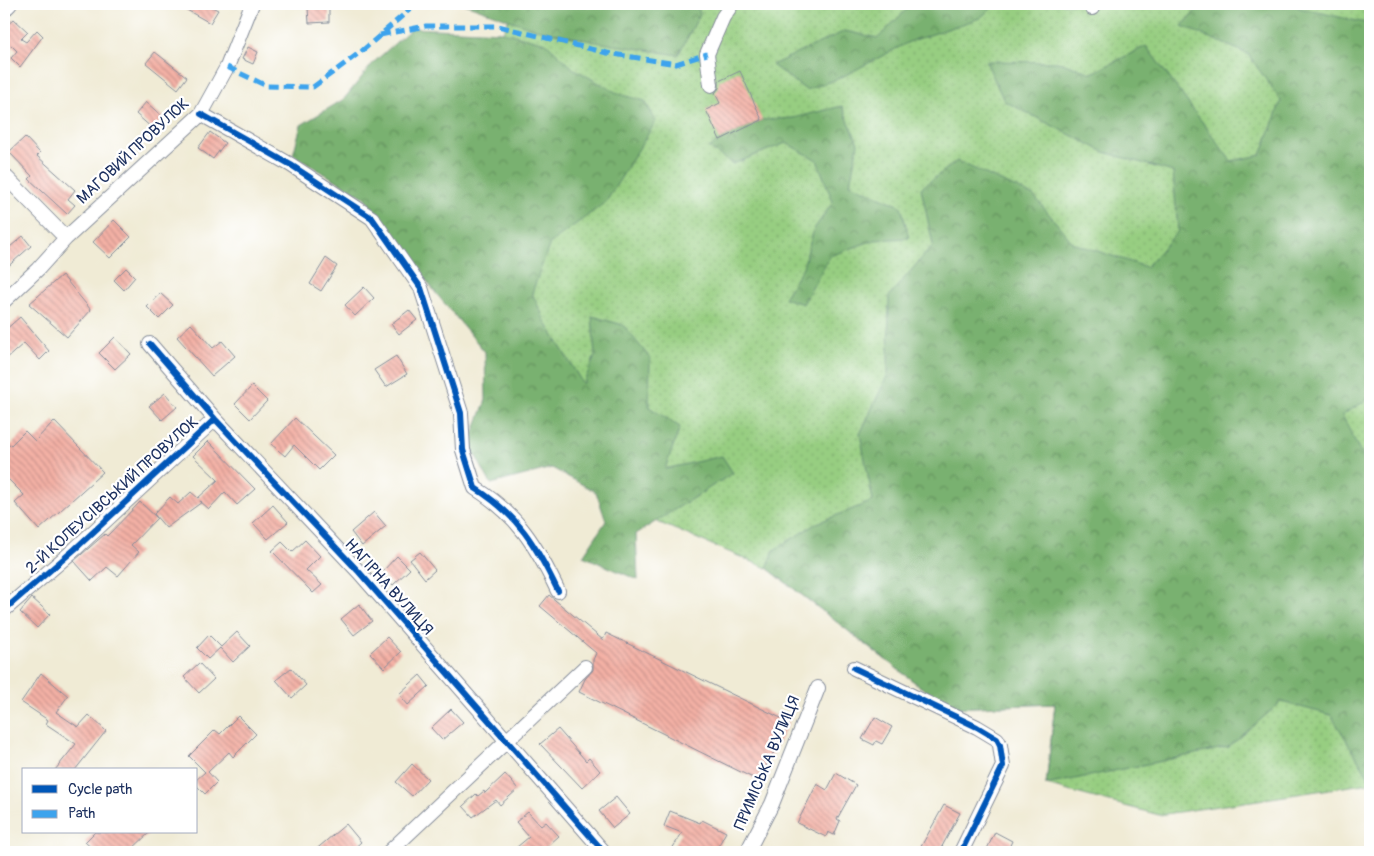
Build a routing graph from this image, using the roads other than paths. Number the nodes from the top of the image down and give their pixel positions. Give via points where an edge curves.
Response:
1 (10, 4) edge
2 (252, 4) edge
3 (732, 4) edge
4 (4, 10) edge
5 (711, 85) dead end
6 (201, 114) junction
7 (4, 175) edge
8 (66, 238) junction
9 (4, 300) edge
10 (150, 344) dead end
11 (215, 419) junction
12 (558, 591) dead end
13 (4, 610) edge
14 (585, 666) dead end
15 (854, 668) dead end
16 (818, 688) dead end
17 (506, 740) junction
18 (389, 852) edge
19 (604, 852) edge
20 (747, 852) edge
21 (961, 852) edge

1 - 4 street
2 - 6 street, МАГОВИЙ ПРОВУЛОК via 227,67
3 - 5 street via 707,54
6 - 8 street, МАГОВИЙ ПРОВУЛОК
6 - 12 street via 291,164 372,218 421,288 461,413 464,450 474,488 499,503 530,539
7 - 8 street
8 - 9 street, МАГОВИЙ ПРОВУЛОК via 38,270
10 - 11 street, НАГІРНА ВУЛИЦЯ
11 - 13 street, 2-Й КОЛЕУСІВСЬКИЙ ПРОВУЛОК
11 - 17 street, НАГІРНА ВУЛИЦЯ via 359,572
14 - 17 street
15 - 21 street via 997,739 1003,766
16 - 20 street, ПРИМІСЬКА ВУЛИЦЯ via 772,804
17 - 18 street
17 - 19 street, НАГІРНА ВУЛИЦЯ

